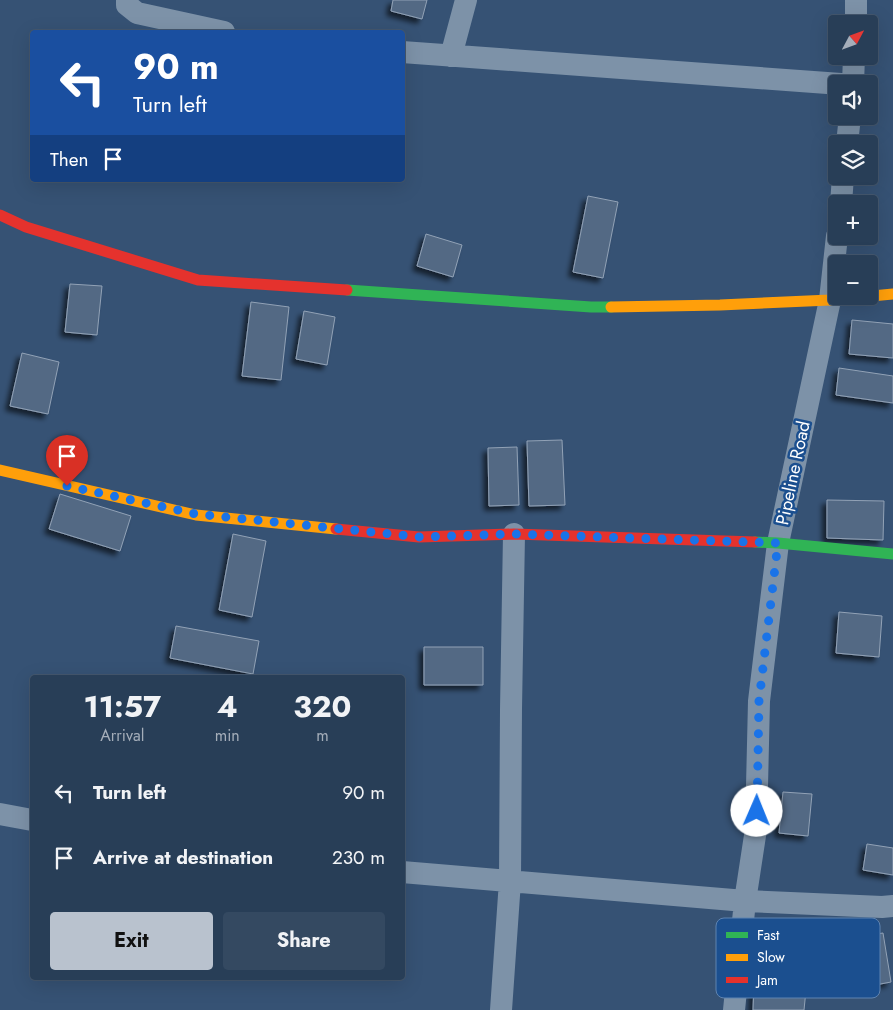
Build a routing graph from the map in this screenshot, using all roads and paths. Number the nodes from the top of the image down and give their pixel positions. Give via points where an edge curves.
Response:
1 (127, 0) edge
2 (466, 0) edge
3 (856, 0) edge
4 (856, 15) edge
5 (215, 30) edge
6 (405, 52) edge
7 (451, 56) junction
8 (828, 83) edge
9 (0, 215) edge
10 (893, 294) edge
11 (878, 295) edge
12 (828, 300) edge
13 (829, 305) edge
14 (0, 470) edge
15 (514, 534) junction
16 (778, 543) junction
17 (893, 554) edge
18 (0, 814) edge
19 (30, 820) edge
20 (405, 872) edge
21 (510, 881) junction
22 (744, 901) junction
23 (893, 906) edge
24 (742, 918) edge
25 (501, 1010) edge

1 - 5 street via 127,5 137,13
2 - 7 street
3 - 4 street
6 - 7 street
7 - 8 street
9 - 12 street via 26,227 198,280 592,307
10 - 11 street
13 - 16 street, Pipeline Road
14 - 15 street via 196,514 420,537
15 - 16 street
15 - 21 street
16 - 17 street
16 - 22 street, Pipeline Road via 759,701 756,829
18 - 19 street
20 - 21 street
21 - 22 street
21 - 25 street
22 - 23 street
22 - 24 street, Pipeline Road

